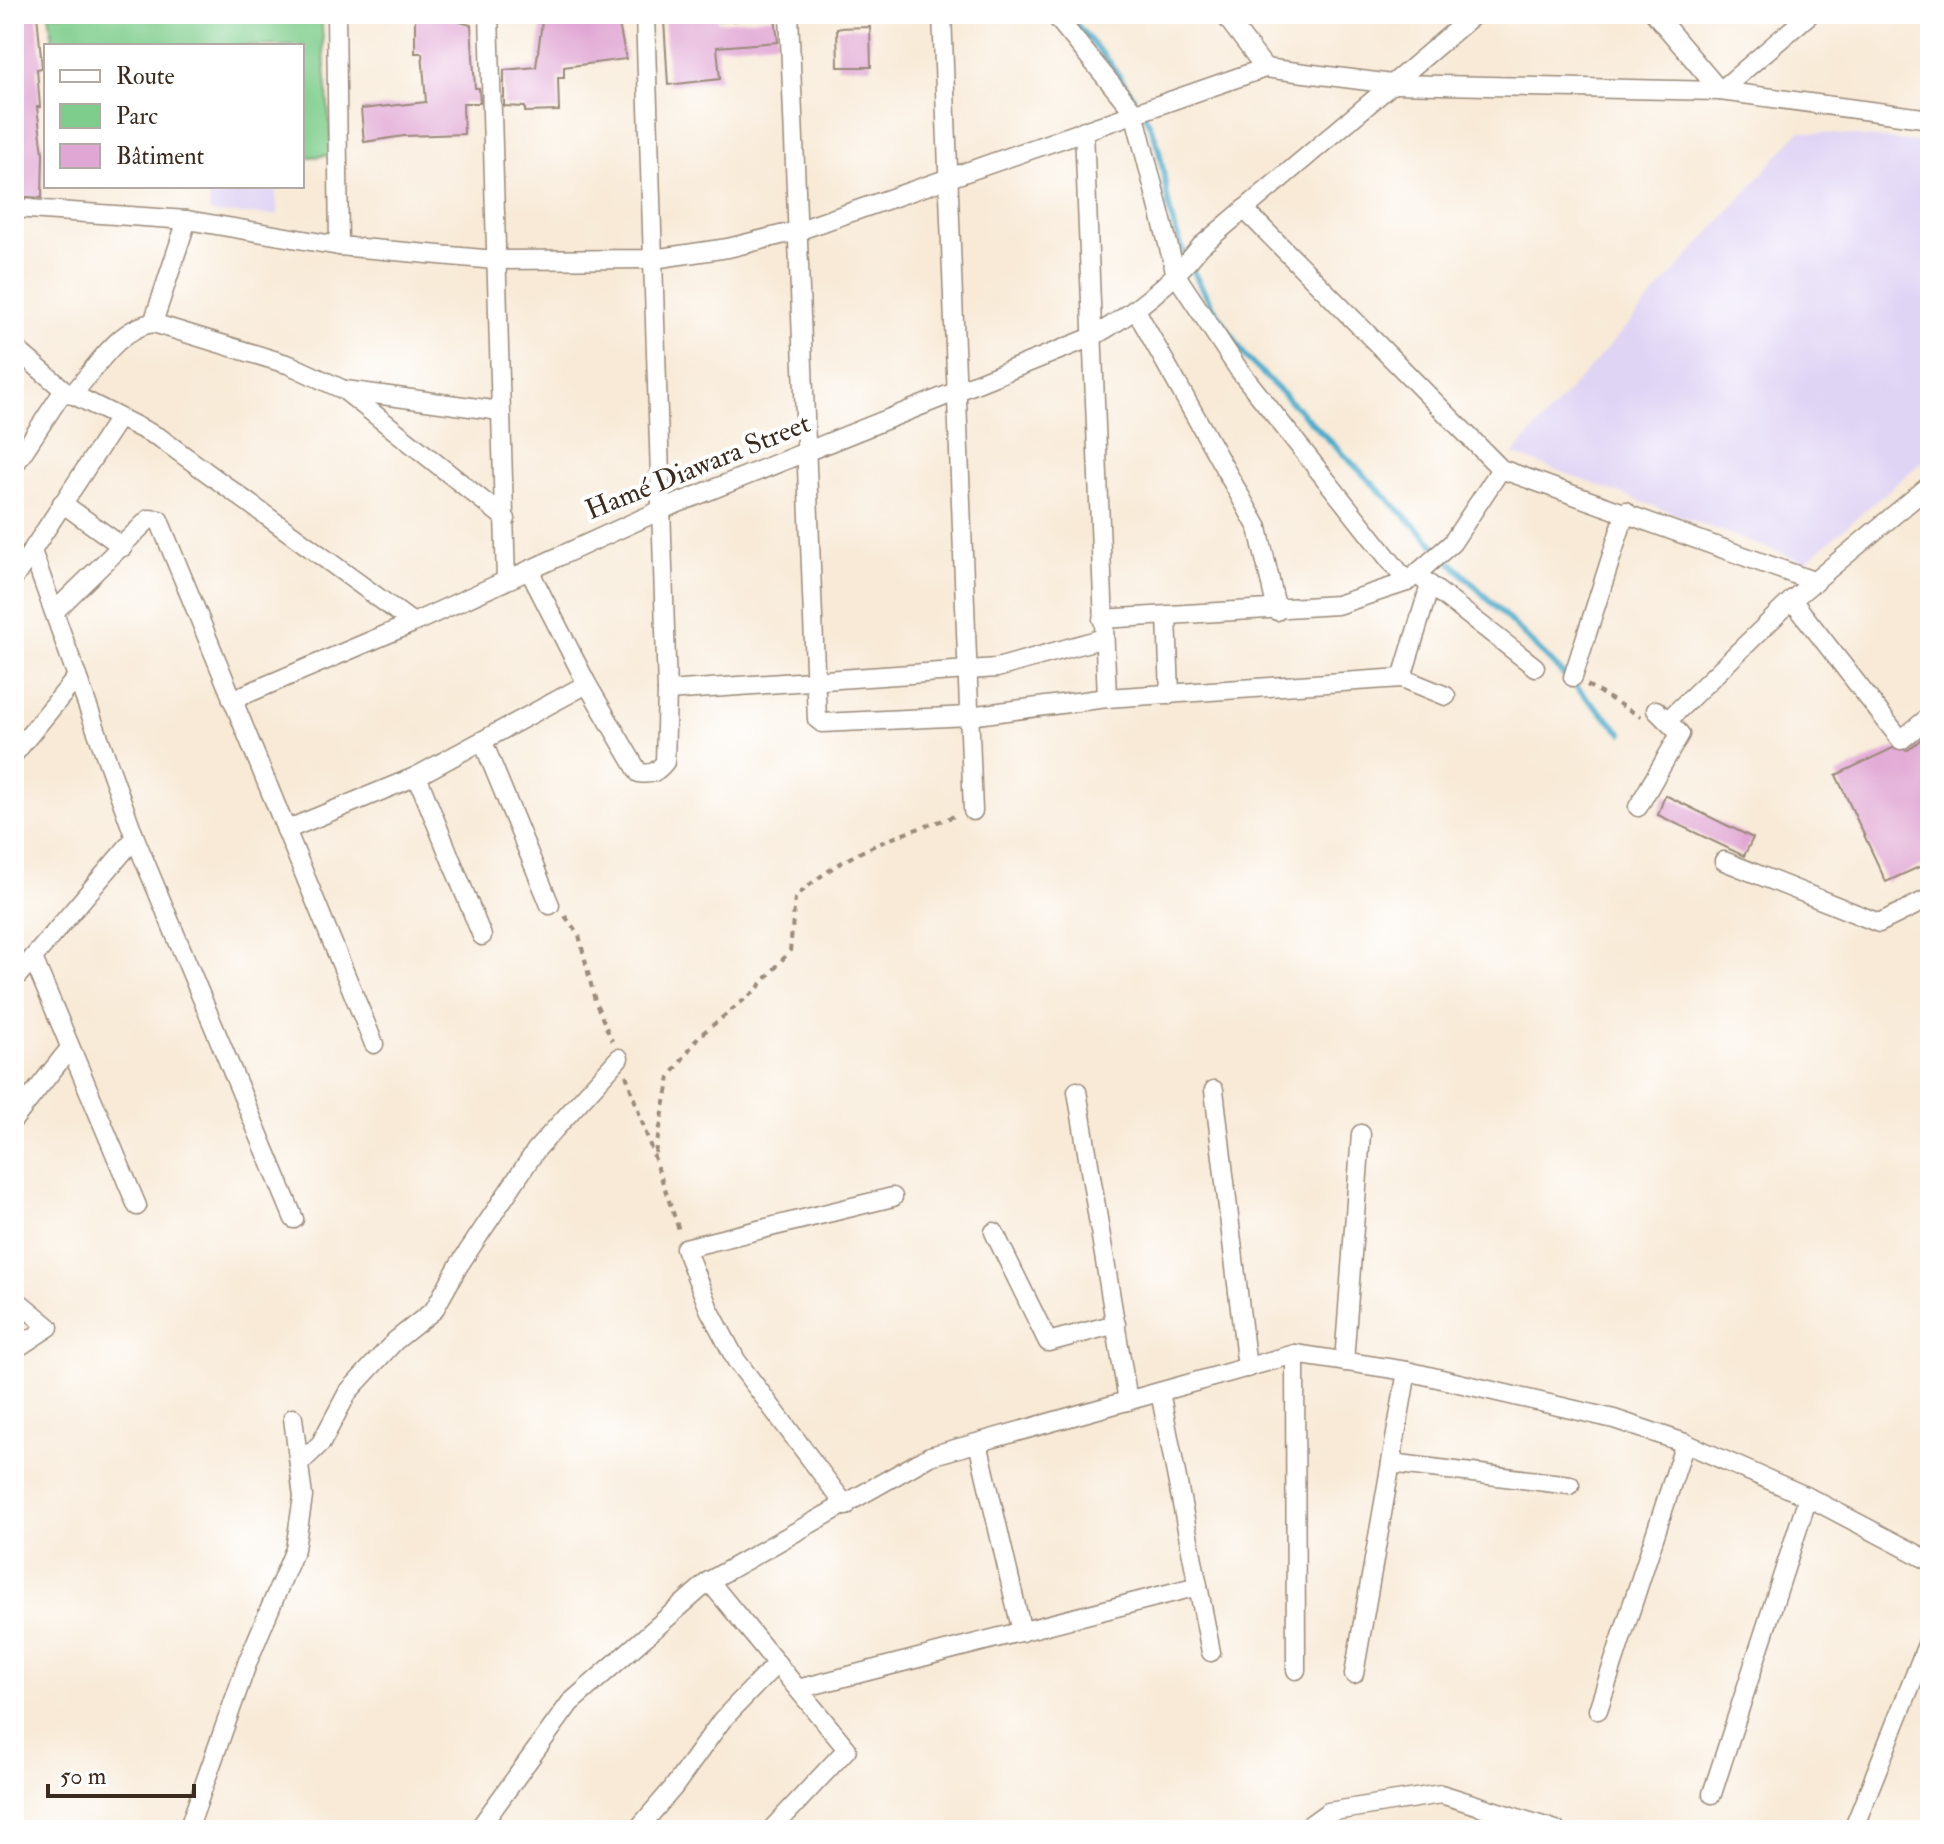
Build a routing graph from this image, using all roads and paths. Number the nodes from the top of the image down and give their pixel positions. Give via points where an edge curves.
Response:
1 (336, 14) edge
2 (489, 14) edge
3 (645, 14) edge
4 (789, 14) edge
5 (942, 14) edge
6 (1054, 14) edge
7 (1224, 14) edge
8 (1475, 14) edge
9 (1655, 14) edge
10 (1810, 14) edge
11 (1265, 68) junction
12 (1392, 84) junction
13 (1720, 91) junction
14 (1142, 109) junction
15 (1930, 119) edge
16 (1084, 130) junction
17 (948, 180) junction
18 (14, 208) edge
19 (1244, 209) junction
20 (187, 220) junction
21 (797, 231) junction
22 (339, 246) junction
23 (653, 259) junction
24 (495, 260) junction
25 (1179, 273) junction
26 (1137, 312) junction
27 (153, 323) junction
28 (1092, 337) junction
29 (14, 347) edge
30 (344, 390) junction
31 (68, 392) junction
32 (957, 394) junction
33 (500, 411) junction
34 (119, 418) junction
35 (805, 453) junction
36 (14, 466) edge
37 (1501, 469) junction
38 (1930, 485) edge
39 (62, 503) junction
40 (661, 510) junction
41 (1626, 511) junction
42 (506, 519) junction
43 (123, 547) junction
44 (32, 551) junction
45 (529, 570) junction
46 (14, 578) edge
47 (506, 580) junction
48 (1418, 580) junction
49 (1816, 582) junction
50 (1792, 600) junction
51 (55, 611) junction
52 (1277, 611) junction
53 (1167, 616) junction
54 (413, 623) junction
55 (1103, 629) junction
56 (1535, 667) dead end
57 (967, 671) junction
58 (77, 677) junction
59 (1573, 677) joint
60 (1402, 678) junction
61 (813, 681) junction
62 (587, 684) junction
63 (667, 691) junction
64 (1170, 694) junction
65 (1446, 696) dead end
66 (1107, 698) junction
67 (232, 700) junction
68 (969, 716) junction
69 (1662, 716) junction
70 (1930, 716) edge
71 (483, 742) junction
72 (14, 754) edge
73 (417, 776) junction
74 (1638, 807) dead end
75 (973, 811) joint
76 (286, 830) junction
77 (135, 838) junction
78 (1724, 861) dead end
79 (1930, 898) edge
80 (550, 905) dead end
81 (482, 936) dead end
82 (33, 958) junction
83 (14, 980) edge
84 (374, 1044) dead end
85 (70, 1048) junction
86 (619, 1058) dead end
87 (1214, 1090) dead end
88 (1077, 1091) dead end
89 (14, 1119) edge
90 (1361, 1134) dead end
91 (655, 1153) dead end
92 (893, 1197) dead end
93 (137, 1206) dead end
94 (294, 1219) dead end
95 (994, 1232) dead end
96 (14, 1298) edge
97 (1116, 1324) junction
98 (14, 1350) edge
99 (1295, 1354) junction
100 (1344, 1362) junction
101 (1247, 1368) junction
102 (1407, 1371) junction
103 (1160, 1392) junction
104 (1128, 1401) junction
105 (293, 1418) dead end
106 (978, 1443) junction
107 (1685, 1443) junction
108 (1391, 1463) junction
109 (299, 1464) junction
110 (1570, 1485) dead end
111 (1808, 1497) junction
112 (846, 1506) junction
113 (1930, 1561) edge
114 (709, 1581) junction
115 (1198, 1586) junction
116 (1022, 1632) junction
117 (1930, 1637) edge
118 (1211, 1652) dead end
119 (777, 1663) junction
120 (1296, 1670) dead end
121 (1354, 1674) dead end
122 (798, 1689) junction
123 (1598, 1710) dead end
124 (1712, 1794) dead end
125 (188, 1830) edge
126 (478, 1830) edge
127 (637, 1830) edge
128 (771, 1830) edge
129 (1303, 1830) edge
130 (1556, 1830) edge
131 (1853, 1830) edge

1 - 22 street
2 - 24 street
3 - 23 street
4 - 21 street
5 - 17 street
6 - 14 street
7 - 11 street
8 - 12 street, Hamé Diawara Street
9 - 13 street
10 - 13 street
11 - 12 street
11 - 14 street
12 - 13 street
12 - 19 street, Hamé Diawara Street
13 - 15 street
14 - 16 street
14 - 25 street
16 - 17 street
16 - 28 street
17 - 21 street
17 - 32 street
18 - 20 street
19 - 25 street, Hamé Diawara Street
19 - 37 street
20 - 22 street
20 - 27 street
21 - 23 street
21 - 35 street
22 - 24 street
23 - 24 street
23 - 40 street
24 - 33 street
25 - 26 street, Hamé Diawara Street
25 - 48 street via 1239,370
26 - 28 street, Hamé Diawara Street
26 - 52 street via 1258,528
27 - 30 street via 290,365
27 - 31 street via 125,333
28 - 32 street, Hamé Diawara Street
28 - 55 street
29 - 31 street
30 - 33 street
30 - 42 street
31 - 34 street
31 - 36 street
32 - 35 street, Hamé Diawara Street
32 - 57 street
33 - 42 street
34 - 39 street
34 - 54 street via 160,438
35 - 40 street, Hamé Diawara Street
35 - 61 street
37 - 41 street
37 - 48 street via 1452,543
38 - 49 street
39 - 43 street
39 - 44 street
40 - 45 street, Hamé Diawara Street
40 - 63 street
41 - 49 street
41 - 59 street
42 - 47 street
43 - 51 street
43 - 67 street via 149,519 159,520
44 - 46 street
44 - 51 street
45 - 47 street, Hamé Diawara Street
45 - 62 street
47 - 54 street, Hamé Diawara Street
48 - 52 street via 1337,605
48 - 56 street
48 - 60 street
49 - 50 street
50 - 69 street
50 - 70 street via 1901,740
51 - 58 street
52 - 53 street
53 - 55 street
53 - 64 street
54 - 67 street, Hamé Diawara Street
55 - 57 street via 997,668
55 - 66 street
57 - 61 street
57 - 68 street
58 - 72 street
58 - 77 street
59 - 69 path via 1644,719
60 - 64 street
60 - 65 street
61 - 63 street
61 - 68 street via 814,711 822,723
62 - 63 street via 639,773 650,775 665,762
62 - 71 street
64 - 66 street
66 - 68 street
67 - 76 street
68 - 75 street
69 - 74 street via 1680,734
71 - 73 street
71 - 80 street
73 - 76 street
73 - 81 street
75 - 91 path via 872,844 818,876 795,898 790,951 755,991 698,1037 670,1077
76 - 84 street
77 - 82 street
77 - 94 street
78 - 79 street via 1879,923
82 - 83 street
82 - 85 street
85 - 89 street
85 - 93 street
86 - 109 street via 536,1150 434,1310 395,1341 348,1392 321,1443
87 - 101 street
88 - 97 street
90 - 100 street
92 - 112 street via 685,1248 736,1360
95 - 97 street via 1048,1342
96 - 98 street via 49,1327
97 - 104 street
99 - 100 street
99 - 101 street
99 - 120 street
100 - 102 street
101 - 103 street
102 - 107 street via 1614,1419
102 - 108 street
103 - 104 street
103 - 115 street
104 - 106 street
105 - 109 street
106 - 112 street via 930,1456
106 - 116 street
107 - 111 street
107 - 123 street
108 - 110 street
108 - 121 street
109 - 125 street via 303,1497 295,1549 248,1661
111 - 113 street
111 - 124 street
112 - 114 street
114 - 119 street
114 - 126 street via 570,1703
115 - 116 street
115 - 118 street
116 - 122 street
117 - 131 street
119 - 122 street
119 - 127 street via 722,1720
122 - 128 street via 847,1749
129 - 130 street via 1328,1812 1441,1794

